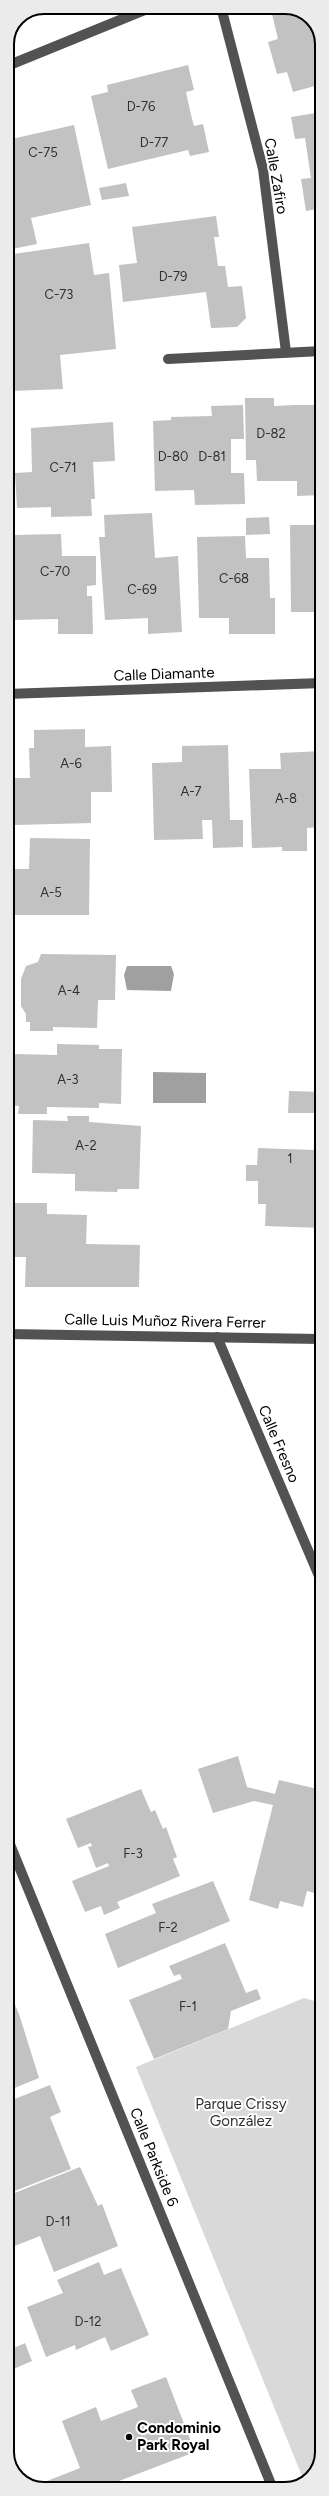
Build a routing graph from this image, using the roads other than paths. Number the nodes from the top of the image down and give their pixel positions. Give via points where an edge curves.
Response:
1 (135, 14) edge
2 (223, 14) edge
3 (14, 63) edge
4 (315, 351) edge
5 (286, 352) junction
6 (168, 359) dead end
7 (315, 683) edge
8 (14, 694) edge
9 (14, 1334) edge
10 (217, 1337) junction
11 (315, 1339) edge
12 (315, 1567) edge
13 (14, 1854) edge
14 (270, 2482) edge

1 - 3 street
2 - 5 street, Calle Zafiro via 263,169
4 - 5 street
5 - 6 street
7 - 8 street, Calle Diamante
9 - 10 street, Calle Luis Muñoz Rivera Ferrer
10 - 11 street, Calle Luis Muñoz Rivera Ferrer
10 - 12 street, Calle Fresno
13 - 14 street, Calle Parkside 6

